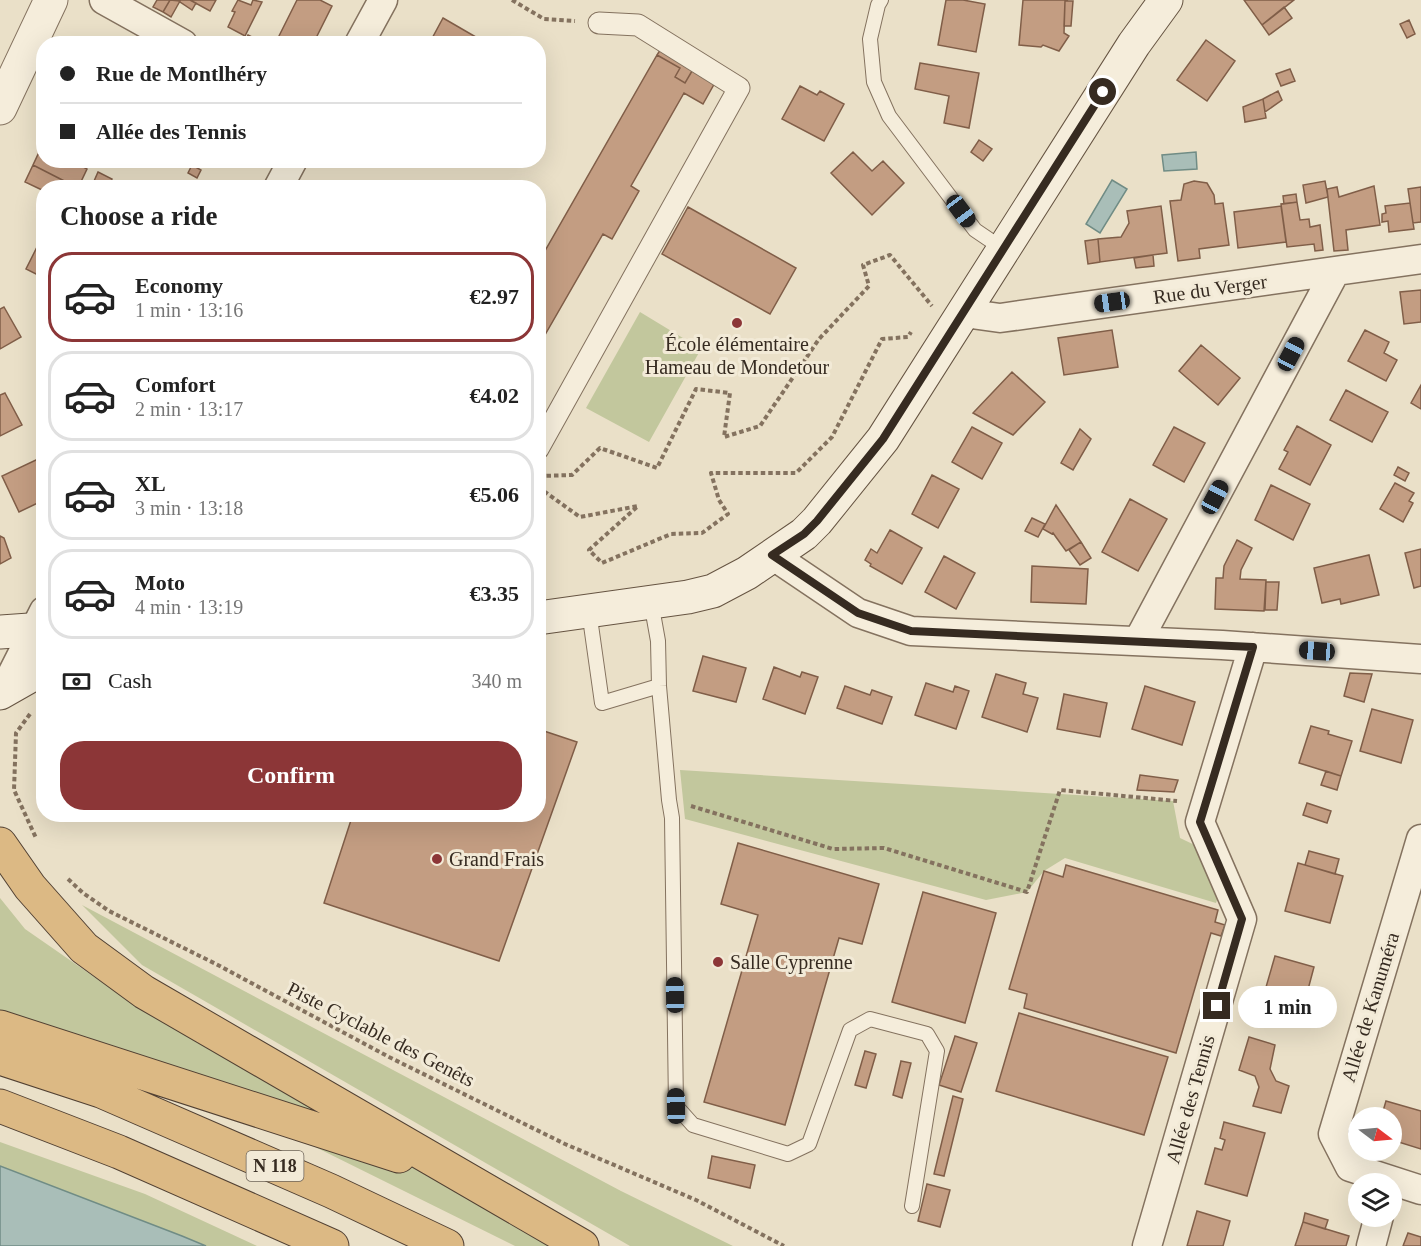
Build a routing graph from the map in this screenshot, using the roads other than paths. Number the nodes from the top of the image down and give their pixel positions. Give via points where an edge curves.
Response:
1 (51, 0) edge
2 (104, 0) edge
3 (383, 0) edge
4 (881, 0) edge
5 (1166, 0) edge
6 (600, 23) road end
7 (169, 36) edge
8 (363, 36) edge
9 (0, 108) edge
10 (1004, 250) junction
11 (1421, 259) edge
12 (1335, 272) junction
13 (964, 313) junction
14 (546, 435) edge
15 (772, 555) junction
16 (651, 602) junction
17 (589, 611) junction
18 (546, 617) edge
19 (36, 624) edge
20 (36, 630) edge
21 (0, 632) edge
22 (1138, 641) junction
23 (1253, 647) junction
24 (1421, 659) edge
25 (36, 672) edge
26 (659, 686) junction
27 (2, 691) edge
28 (1421, 839) edge
29 (0, 844) edge
30 (0, 1028) edge
31 (0, 1058) edge
32 (0, 1106) edge
33 (1366, 1173) edge
34 (461, 1176) junction
35 (1402, 1185) edge
36 (1421, 1190) edge
37 (912, 1206) dead end
38 (1376, 1227) edge
39 (332, 1246) edge
40 (447, 1246) edge
41 (582, 1246) edge
42 (1147, 1246) edge
43 (1371, 1246) edge

1 - 9 main road
2 - 7 street
3 - 8 street
4 - 10 lane via 870,39 874,82 889,116 975,230
5 - 10 main road
6 - 14 street via 638,25 739,88
10 - 13 main road
11 - 12 street, Rue du Verger
12 - 13 street, Rue du Verger via 1000,318
12 - 22 street
13 - 15 main road via 883,439 817,521
15 - 16 main road via 713,591
15 - 22 street via 858,613 911,631
16 - 17 main road
16 - 26 lane via 658,641
17 - 18 main road
17 - 26 lane via 602,703
19 - 21 main road
20 - 27 street
22 - 23 street
23 - 24 street
23 - 42 street, Allée des Tennis via 1200,822 1242,919
25 - 27 main road
26 - 37 lane via 672,818 676,1106 693,1125 788,1154 809,1144 850,1030 870,1019 927,1034 937,1051
28 - 33 street, Allée de Kanuméra via 1332,1134 1350,1167
29 - 34 highway via 30,887 84,948 144,992
30 - 34 highway
31 - 40 highway, N 118 via 101,1090
32 - 39 highway, N 118 via 118,1152
34 - 41 highway
35 - 36 street, Allée de Kanuméra
38 - 43 street

